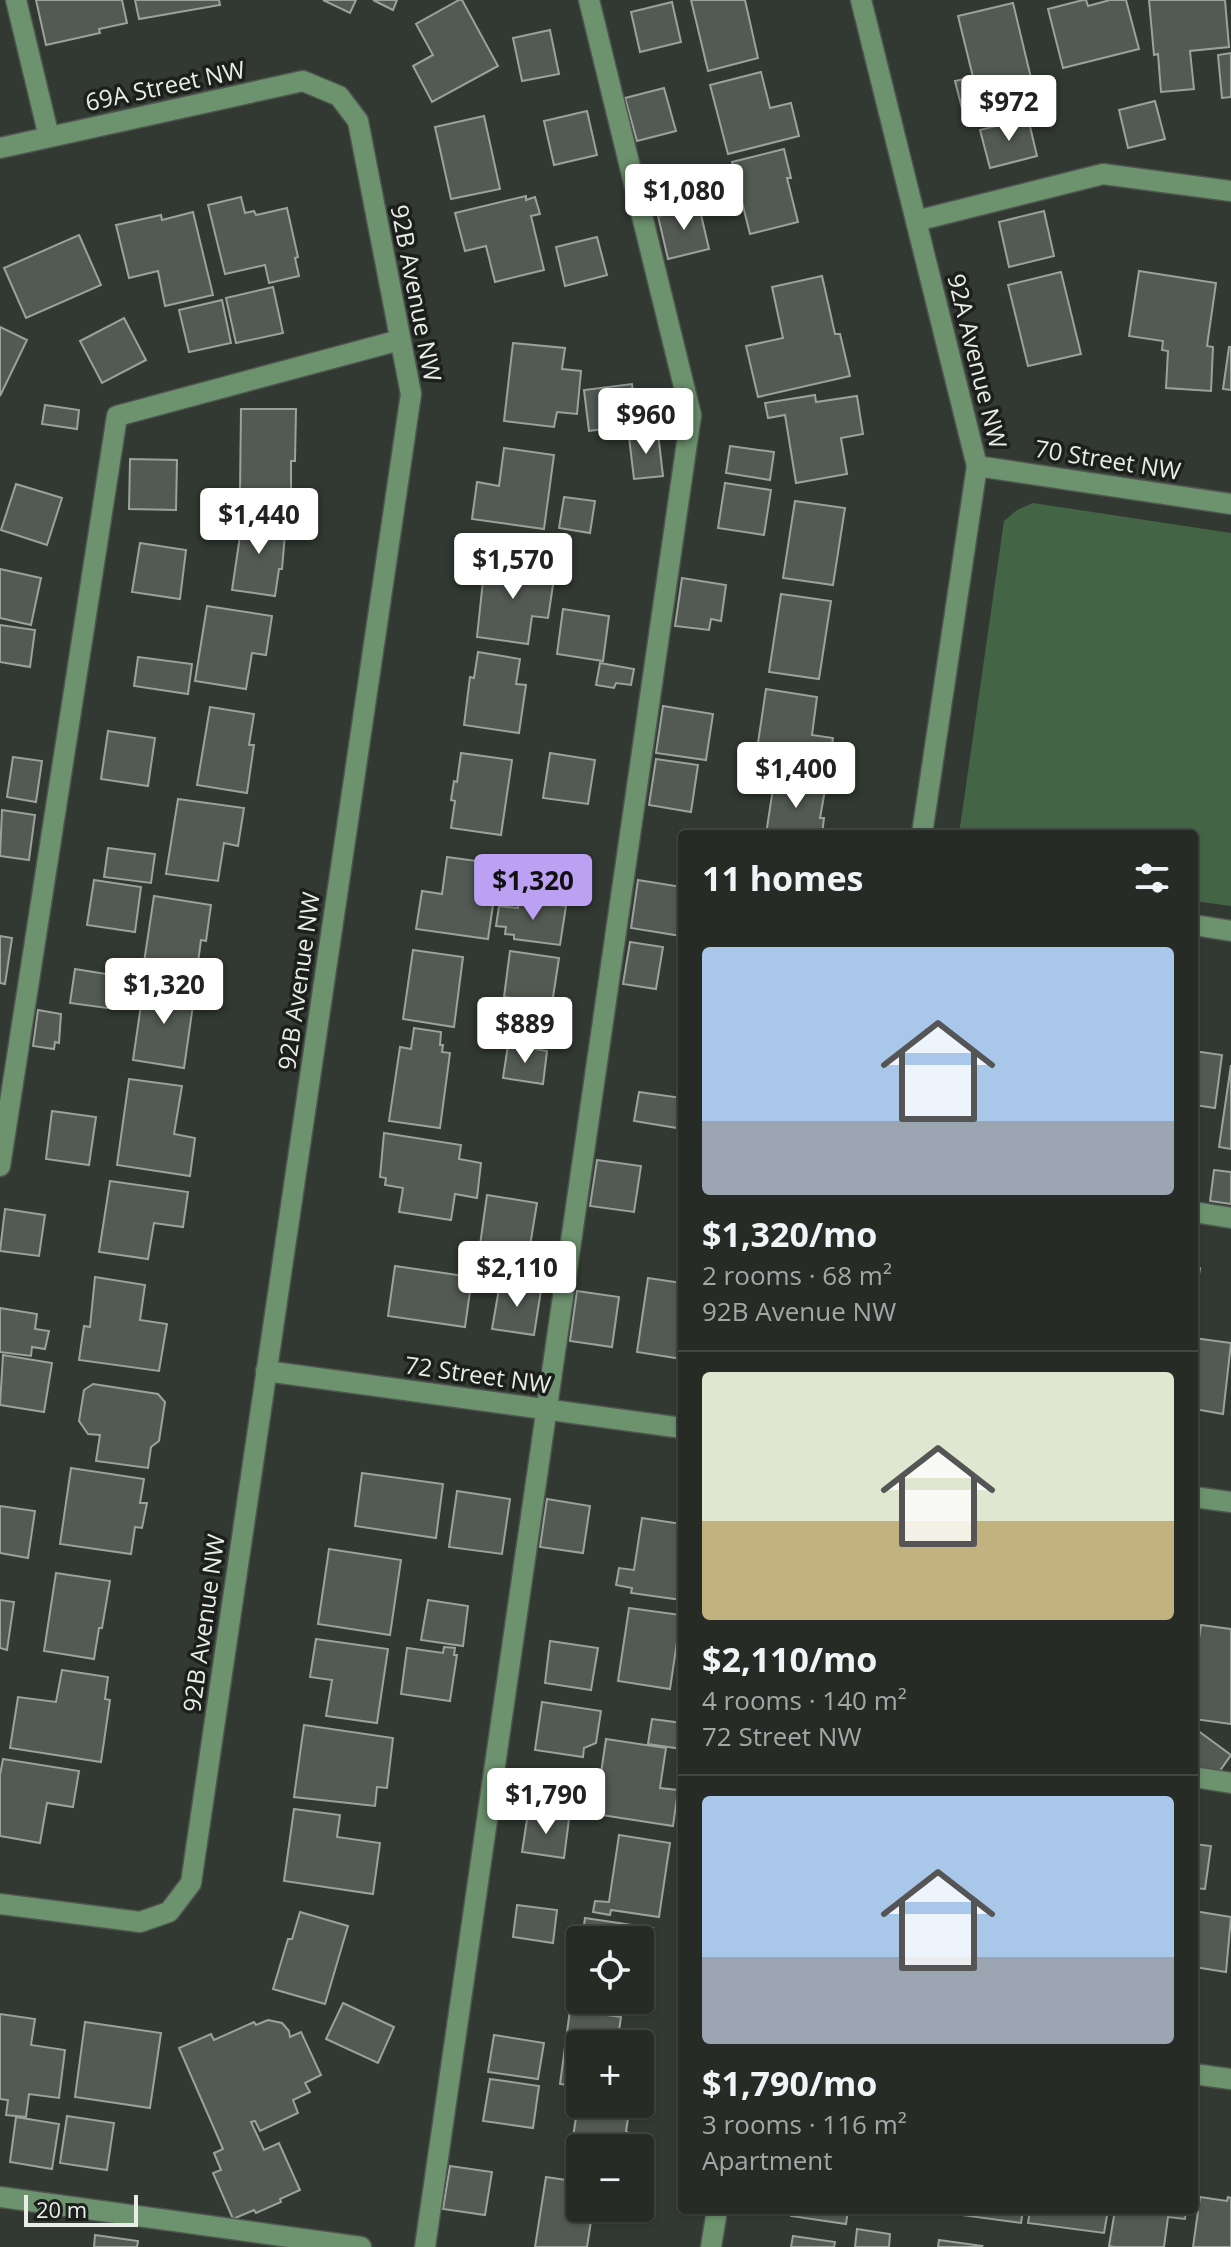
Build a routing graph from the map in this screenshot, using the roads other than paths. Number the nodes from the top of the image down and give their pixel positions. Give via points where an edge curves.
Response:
1 (16, 0) edge
2 (589, 0) edge
3 (861, 0) edge
4 (339, 96) joint
5 (49, 137) junction
6 (0, 148) edge
7 (1231, 191) edge
8 (916, 221) junction
9 (400, 340) junction
10 (977, 466) junction
11 (1231, 504) edge
12 (923, 830) edge
13 (1198, 926) edge
14 (1231, 931) edge
15 (0, 1166) edge
16 (1198, 1213) edge
17 (1231, 1218) edge
18 (266, 1371) junction
19 (547, 1410) junction
20 (678, 1427) edge
21 (1198, 1498) edge
22 (1231, 1502) edge
23 (1198, 1778) edge
24 (1231, 1783) edge
25 (0, 1904) edge
26 (1198, 2075) edge
27 (1231, 2079) edge
28 (0, 2197) edge
29 (716, 2214) edge
30 (361, 2247) edge
31 (425, 2247) edge
32 (711, 2247) edge

1 - 5 street
2 - 19 street via 691,415
3 - 8 street, 92A Avenue NW
4 - 5 street, 69A Street NW via 303,81
4 - 9 street, 92B Avenue NW via 358,121
5 - 6 street, 69A Street NW
7 - 8 street via 1103,174
8 - 10 street, 92A Avenue NW
9 - 15 street via 117,416
9 - 18 street, 92B Avenue NW via 411,394
10 - 11 street, 70 Street NW
10 - 12 street, 92A Avenue NW
13 - 14 street
16 - 17 street
18 - 19 street, 72 Street NW
18 - 25 street, 92B Avenue NW via 191,1883 169,1912 140,1922
19 - 20 street, 72 Street NW
19 - 31 street
21 - 22 street
23 - 24 street
26 - 27 street
28 - 30 street
29 - 32 street

